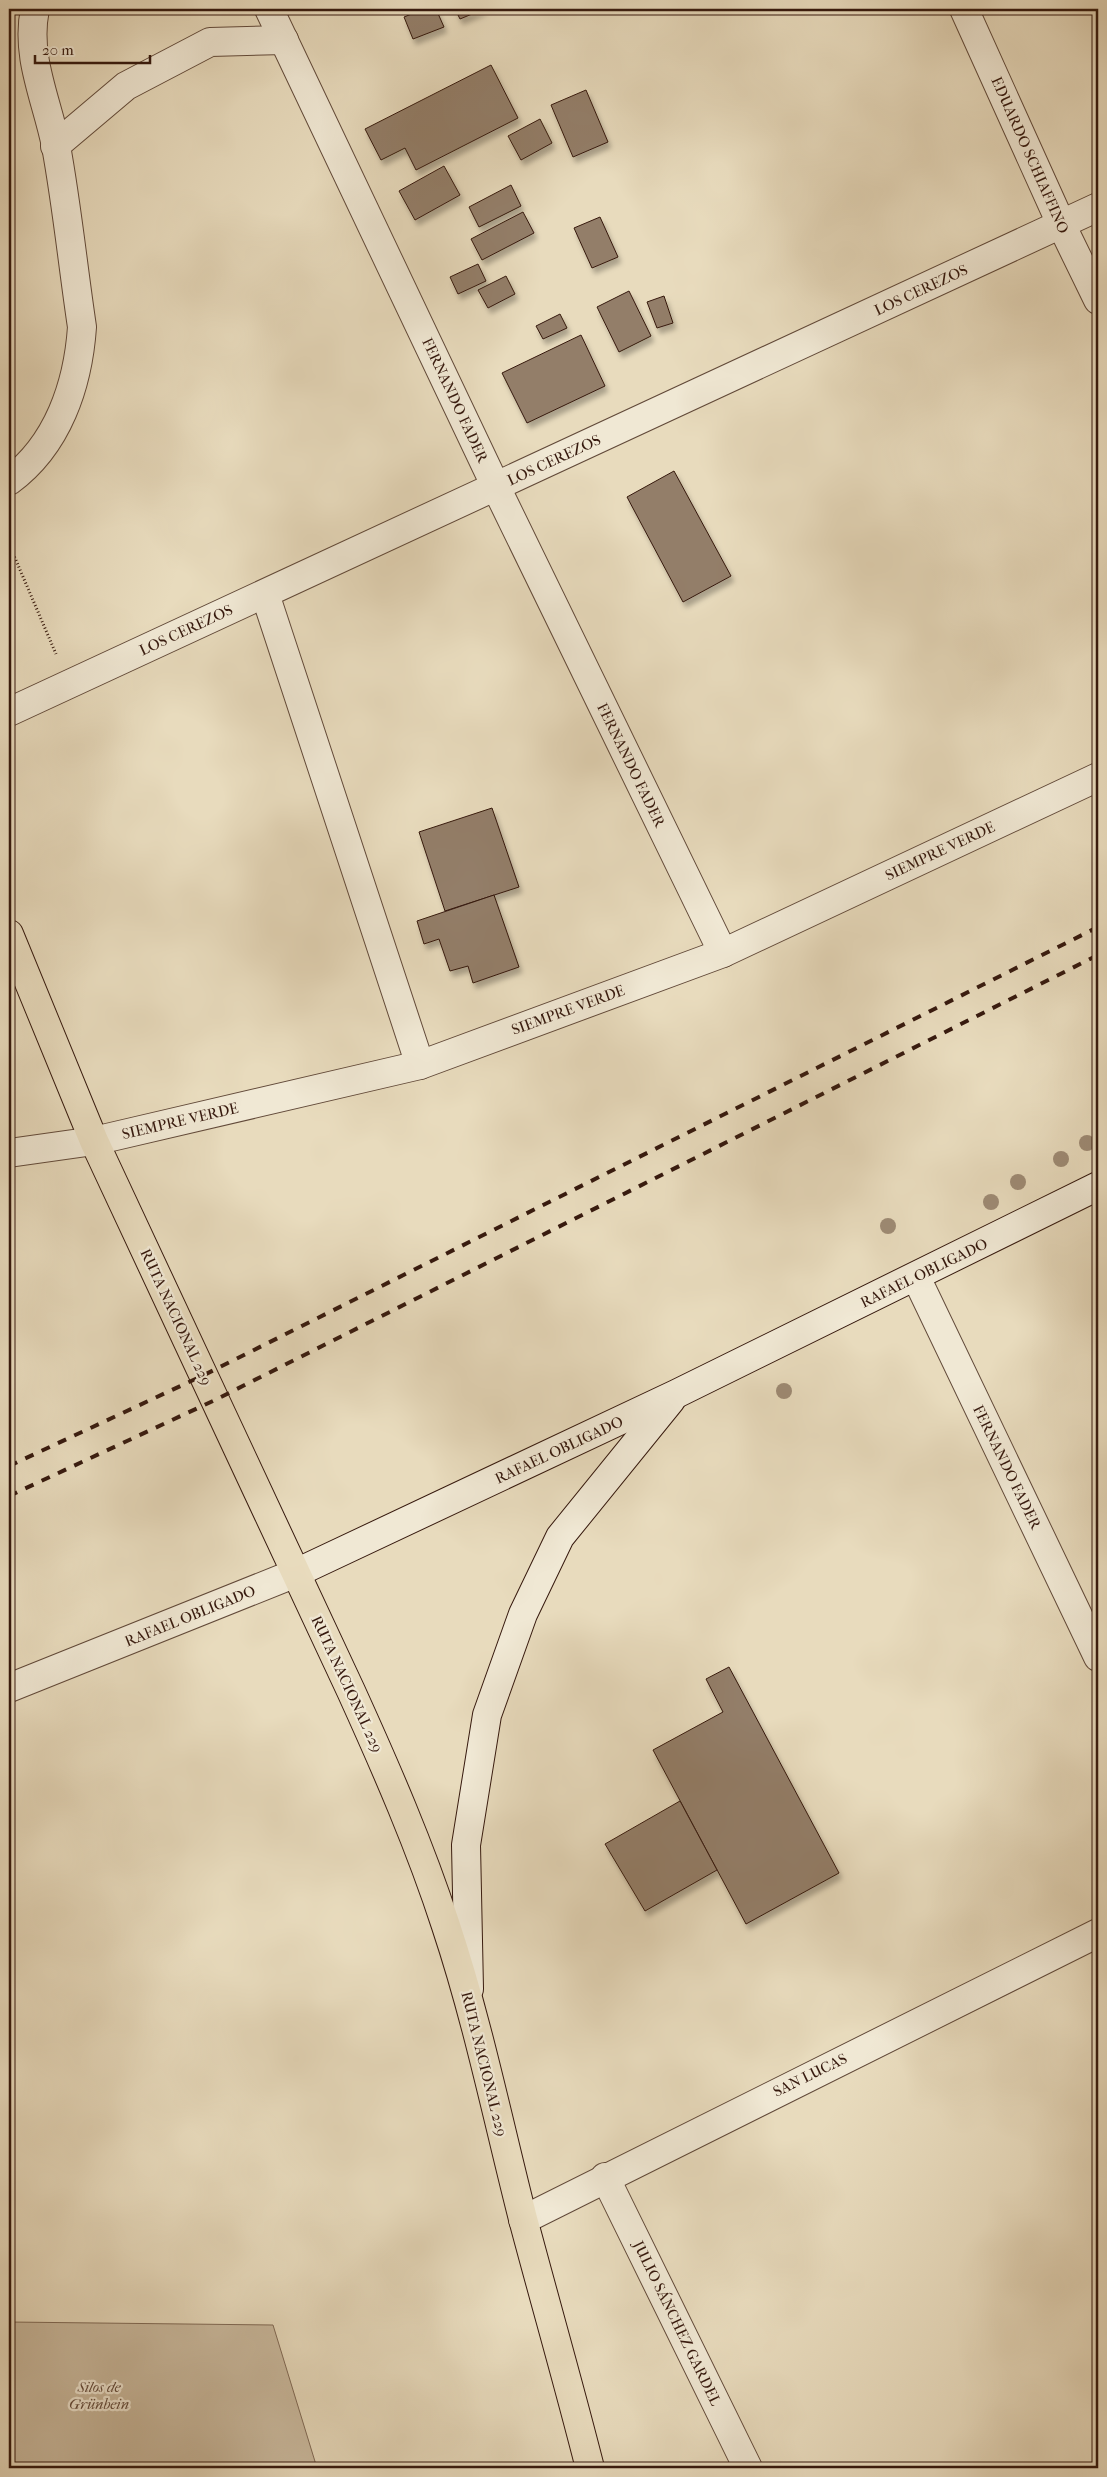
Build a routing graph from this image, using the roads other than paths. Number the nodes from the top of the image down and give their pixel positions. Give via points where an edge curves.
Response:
1 (35, 9) edge
2 (269, 9) edge
3 (964, 9) edge
4 (284, 40) junction
5 (55, 146) junction
6 (1098, 207) edge
7 (1062, 226) junction
8 (1098, 300) edge
9 (9, 481) edge
10 (496, 487) junction
11 (265, 594) junction
12 (9, 712) edge
13 (1098, 777) edge
14 (9, 934) edge
15 (723, 953) junction
16 (420, 1065) junction
17 (94, 1141) junction
18 (9, 1154) edge
19 (1098, 1186) edge
20 (916, 1278) junction
21 (676, 1394) junction
22 (296, 1573) junction
23 (1098, 1657) edge
24 (9, 1688) edge
25 (1098, 1933) edge
26 (470, 2005) junction
27 (605, 2177) junction
28 (523, 2220) junction
29 (590, 2468) edge
30 (748, 2468) edge

1 - 5 street via 32,51
2 - 4 street, FERNANDO FADER
3 - 7 street, EDUARDO SCHIAFFINO
4 - 5 street via 210,42 126,86
4 - 10 street, FERNANDO FADER
5 - 9 street via 82,327 80,356 74,385 49,437
6 - 7 street, LOS CEREZOS
7 - 8 street, EDUARDO SCHIAFFINO
7 - 10 street, LOS CEREZOS
10 - 11 street, LOS CEREZOS
10 - 15 street, FERNANDO FADER
11 - 12 street, LOS CEREZOS
11 - 16 street
13 - 15 street, SIEMPRE VERDE
14 - 17 highway, RUTA NACIONAL 229
15 - 16 street, SIEMPRE VERDE
16 - 17 street, SIEMPRE VERDE
17 - 18 street, SIEMPRE VERDE
17 - 22 highway, RUTA NACIONAL 229
19 - 20 street, RAFAEL OBLIGADO
20 - 21 street, RAFAEL OBLIGADO
20 - 23 street, FERNANDO FADER
21 - 22 street, RAFAEL OBLIGADO
21 - 26 street via 560,1538 524,1614 487,1715 466,1845
22 - 24 street, RAFAEL OBLIGADO
22 - 26 highway, RUTA NACIONAL 229 via 386,1768 446,1926
25 - 27 street, SAN LUCAS
26 - 28 highway, RUTA NACIONAL 229
27 - 28 street, SAN LUCAS
27 - 30 street, JULIO SÁNCHEZ GARDEL
28 - 29 highway, RUTA NACIONAL 229

